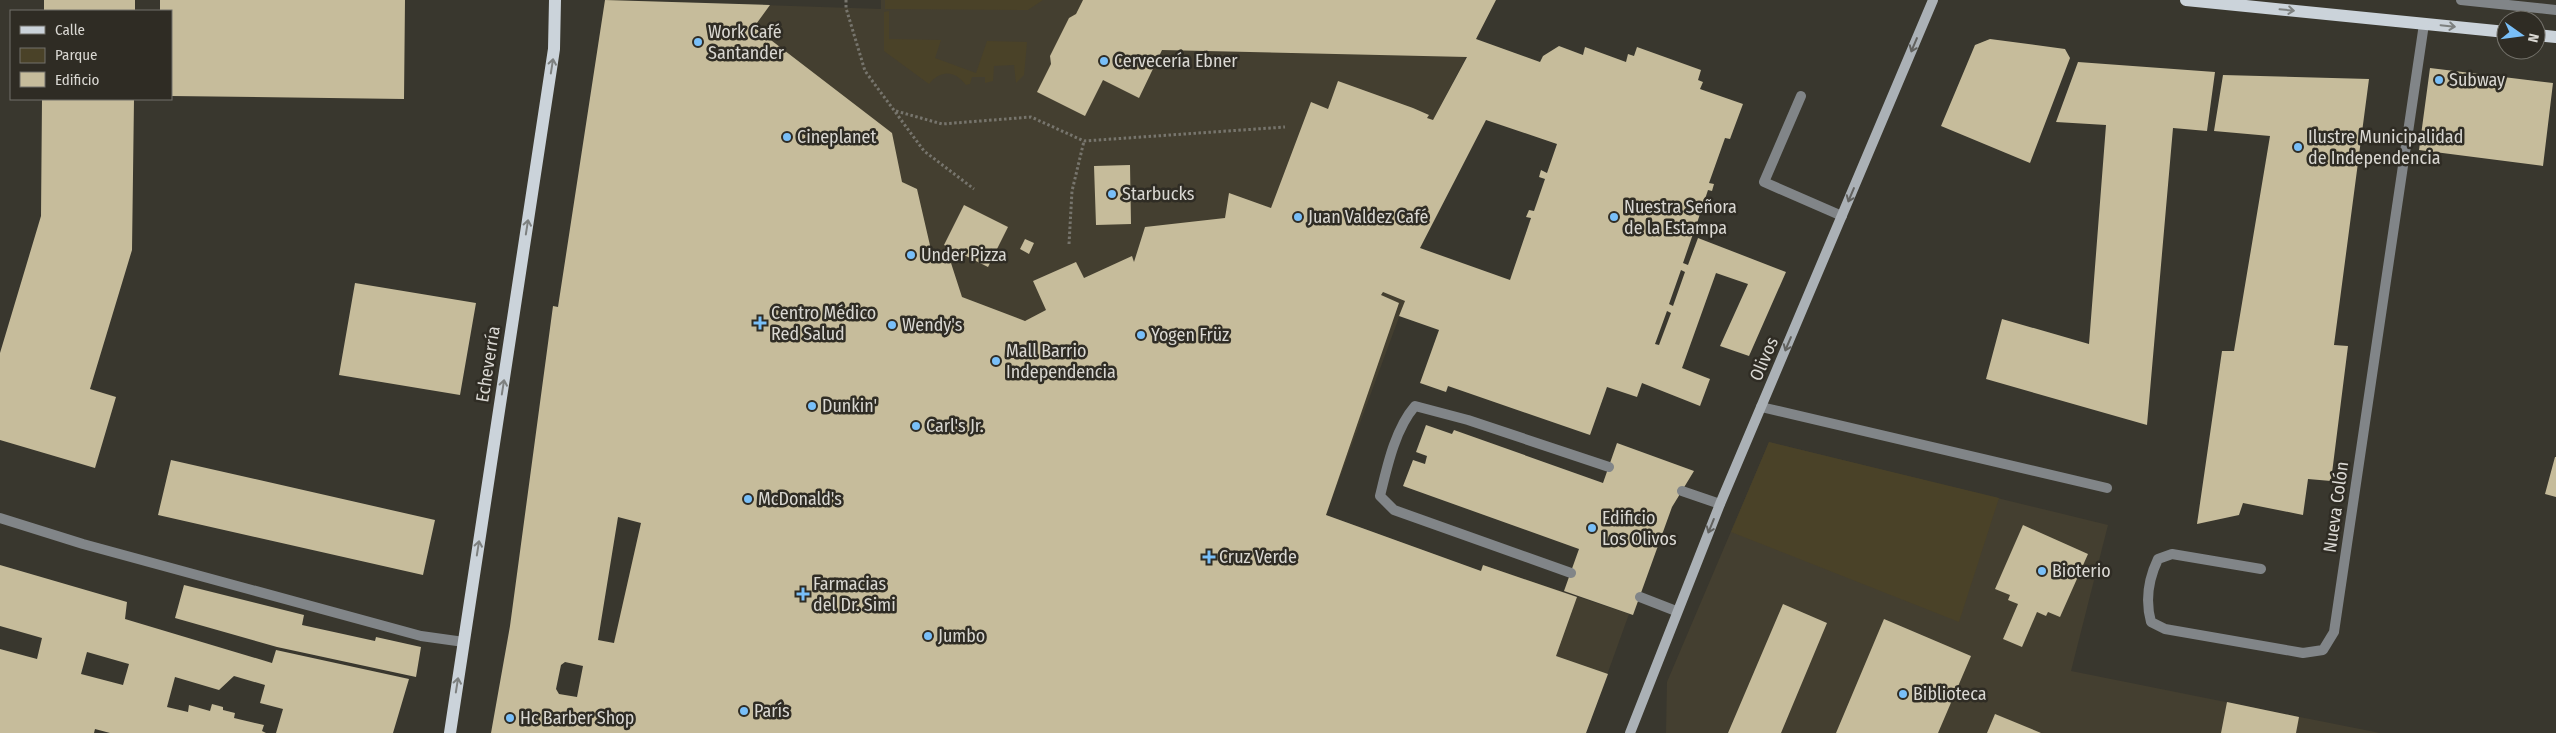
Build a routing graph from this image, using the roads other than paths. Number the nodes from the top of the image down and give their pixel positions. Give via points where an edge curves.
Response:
1 (555, 0) edge
2 (1933, 0) edge
3 (2186, 0) edge
4 (2461, 0) edge
5 (2556, 10) edge
6 (2424, 24) junction
7 (2496, 31) edge
8 (1801, 96) dead end
9 (1842, 216) junction
10 (1761, 407) junction
11 (1609, 466) dead end
12 (2107, 488) dead end
13 (1682, 491) dead end
14 (1720, 504) junction
15 (0, 518) edge
16 (2261, 569) dead end
17 (1571, 573) dead end
18 (1640, 597) dead end
19 (1676, 611) junction
20 (464, 642) junction
21 (450, 733) edge
22 (1630, 733) edge

20 -> 1 main road, Echeverría via 554,49
2 -> 9 street, Olivos
3 -> 6 main road
4 - 5 lane
6 -> 7 main road
6 - 16 lane, Nueva Colón via 2334,632 2323,650 2303,653 2165,629 2152,622 2147,606 2151,573 2158,560 2172,554
8 - 9 lane via 1764,182
9 -> 10 street, Olivos
10 - 12 lane
10 - 14 street, Olivos
11 - 17 lane via 1415,406 1406,416 1395,446 1380,496 1394,510
13 - 14 lane
14 -> 19 street, Olivos
15 - 20 lane via 83,544 411,633
18 - 19 lane
19 - 22 street, Olivos
21 -> 20 main road, Echeverría

